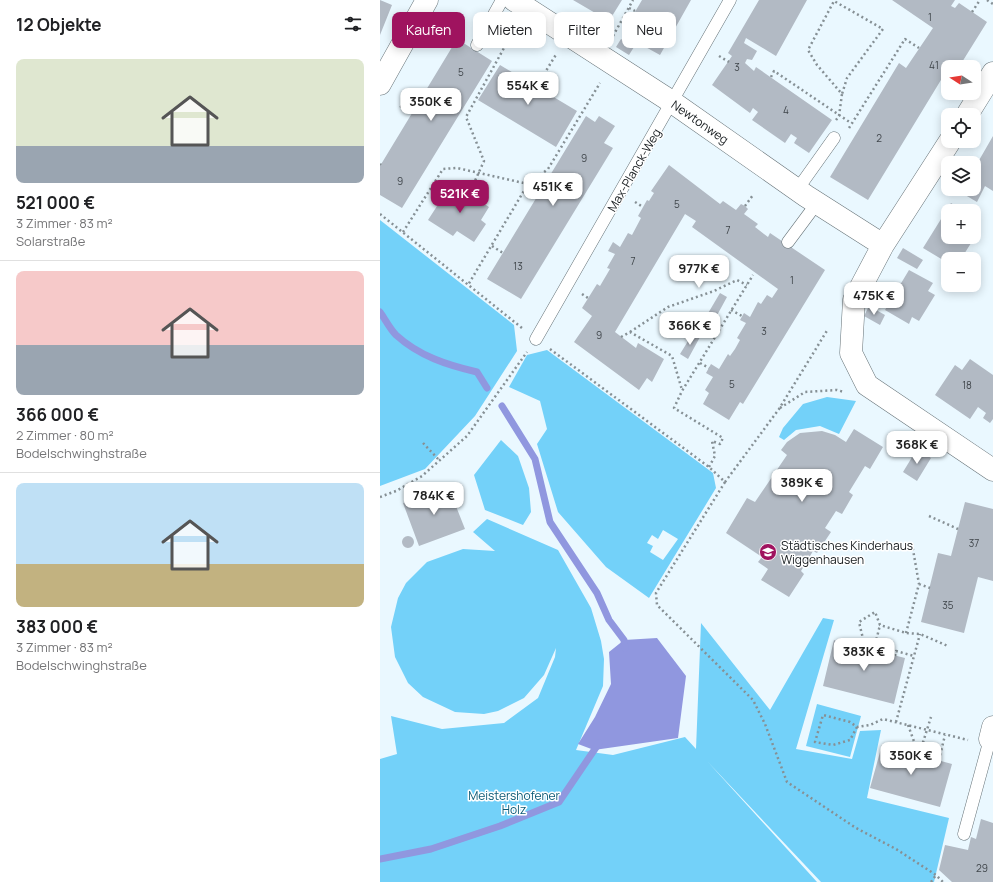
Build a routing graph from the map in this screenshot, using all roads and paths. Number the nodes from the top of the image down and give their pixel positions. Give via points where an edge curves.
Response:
1 (427, 0) edge
2 (502, 0) edge
3 (633, 0) edge
4 (730, 0) edge
5 (980, 0) edge
6 (987, 0) edge
7 (520, 4) edge
8 (993, 4) edge
9 (629, 8) junction
10 (635, 11) dead end
11 (495, 12) edge
12 (972, 12) dead end
13 (554, 26) edge
14 (560, 48) edge
15 (588, 48) edge
16 (919, 48) dead end
17 (607, 60) junction
18 (993, 74) edge
19 (771, 77) dead end
20 (478, 83) dead end
21 (380, 84) edge
22 (483, 85) junction
23 (536, 87) dead end
24 (842, 94) junction
25 (672, 102) junction
26 (400, 106) dead end
27 (971, 108) edge
28 (412, 113) dead end
29 (839, 116) junction
30 (835, 121) dead end
31 (851, 123) junction
32 (848, 129) dead end
33 (569, 133) junction
34 (574, 136) dead end
35 (834, 138) dead end
36 (945, 148) edge
37 (478, 172) junction
38 (528, 184) junction
39 (797, 190) junction
40 (469, 194) dead end
41 (539, 194) dead end
42 (753, 194) dead end
43 (817, 203) junction
44 (745, 206) dead end
45 (380, 214) edge
46 (403, 232) junction
47 (788, 242) dead end
48 (883, 245) junction
49 (492, 246) junction
50 (503, 253) dead end
51 (753, 275) dead end
52 (468, 285) junction
53 (747, 285) junction
54 (731, 310) junction
55 (742, 316) dead end
56 (830, 327) dead end
57 (630, 332) junction
58 (621, 337) dead end
59 (536, 339) junction
60 (700, 363) junction
61 (709, 368) dead end
62 (682, 391) junction
63 (851, 394) dead end
64 (779, 409) junction
65 (423, 443) dead end
66 (440, 461) junction
67 (709, 467) junction
68 (993, 470) edge
69 (724, 482) junction
70 (380, 497) edge
71 (929, 516) dead end
72 (958, 530) dead end
73 (912, 544) dead end
74 (919, 584) junction
75 (930, 588) dead end
76 (880, 625) junction
77 (906, 633) junction
78 (920, 634) junction
79 (948, 646) dead end
80 (895, 656) dead end
81 (914, 656) junction
82 (931, 717) dead end
83 (896, 722) junction
84 (908, 725) junction
85 (857, 727) junction
86 (926, 730) junction
87 (945, 735) junction
88 (990, 737) edge
89 (939, 760) dead end
90 (964, 834) dead end
91 (936, 875) junction
92 (931, 882) edge
93 (943, 882) edge

1 - 21 street
2 - 11 lane
3 - 9 path
4 - 25 lane, Max-Planck-Weg
5 - 12 path
6 - 8 path
7 - 13 street, Newtonweg
7 - 22 path
9 - 10 path
9 - 17 path
14 - 23 path
15 - 17 street, Newtonweg
16 - 31 path via 905,39
17 - 25 street, Newtonweg
17 - 33 path
18 - 27 street
19 - 29 path via 774,71
20 - 22 path
22 - 37 path via 466,117 484,161
24 - 24 path via 817,65 808,50 834,1 883,29 847,78
24 - 29 path
25 - 39 street, Newtonweg
25 - 59 lane, Max-Planck-Weg
26 - 28 path
29 - 30 path
29 - 31 path
31 - 32 path
33 - 34 path
33 - 38 path via 548,169
35 - 39 lane
36 - 48 street
37 - 38 path
37 - 40 path
37 - 46 path via 457,168 442,169
38 - 41 path
38 - 49 path
39 - 43 street, Newtonweg
42 - 44 path
43 - 47 lane
43 - 48 street, Newtonweg
45 - 46 path
46 - 52 path
48 - 68 street via 854,300 851,353 867,386
49 - 50 path
49 - 52 path
51 - 53 path
52 - 59 path
53 - 54 path
53 - 57 path via 737,280 668,307
54 - 55 path
54 - 60 path
56 - 64 path
57 - 58 path
57 - 62 path via 672,356
59 - 66 path via 467,436
59 - 67 path
60 - 61 path
60 - 62 path
62 - 67 path via 674,408 724,438 720,444 712,441 715,456
63 - 64 path via 837,390 805,392
64 - 69 path
65 - 66 path
66 - 70 path via 422,476
67 - 69 path
69 - 91 path via 656,593 657,605 753,700 787,782 856,828 896,849
71 - 72 path
73 - 74 path
74 - 75 path
74 - 77 path
76 - 76 path via 875,612 859,622 864,643 874,650
76 - 77 path
77 - 78 path
78 - 79 path
78 - 81 path
80 - 81 path via 896,651
81 - 83 path
82 - 86 path
83 - 84 path
83 - 85 path via 883,719
84 - 86 path
84 - 86 path via 919,755
85 - 85 path via 850,722 823,715 815,742 833,745 850,740
86 - 87 path
87 - 88 path
87 - 89 path
88 - 90 lane
91 - 92 path
91 - 93 path

